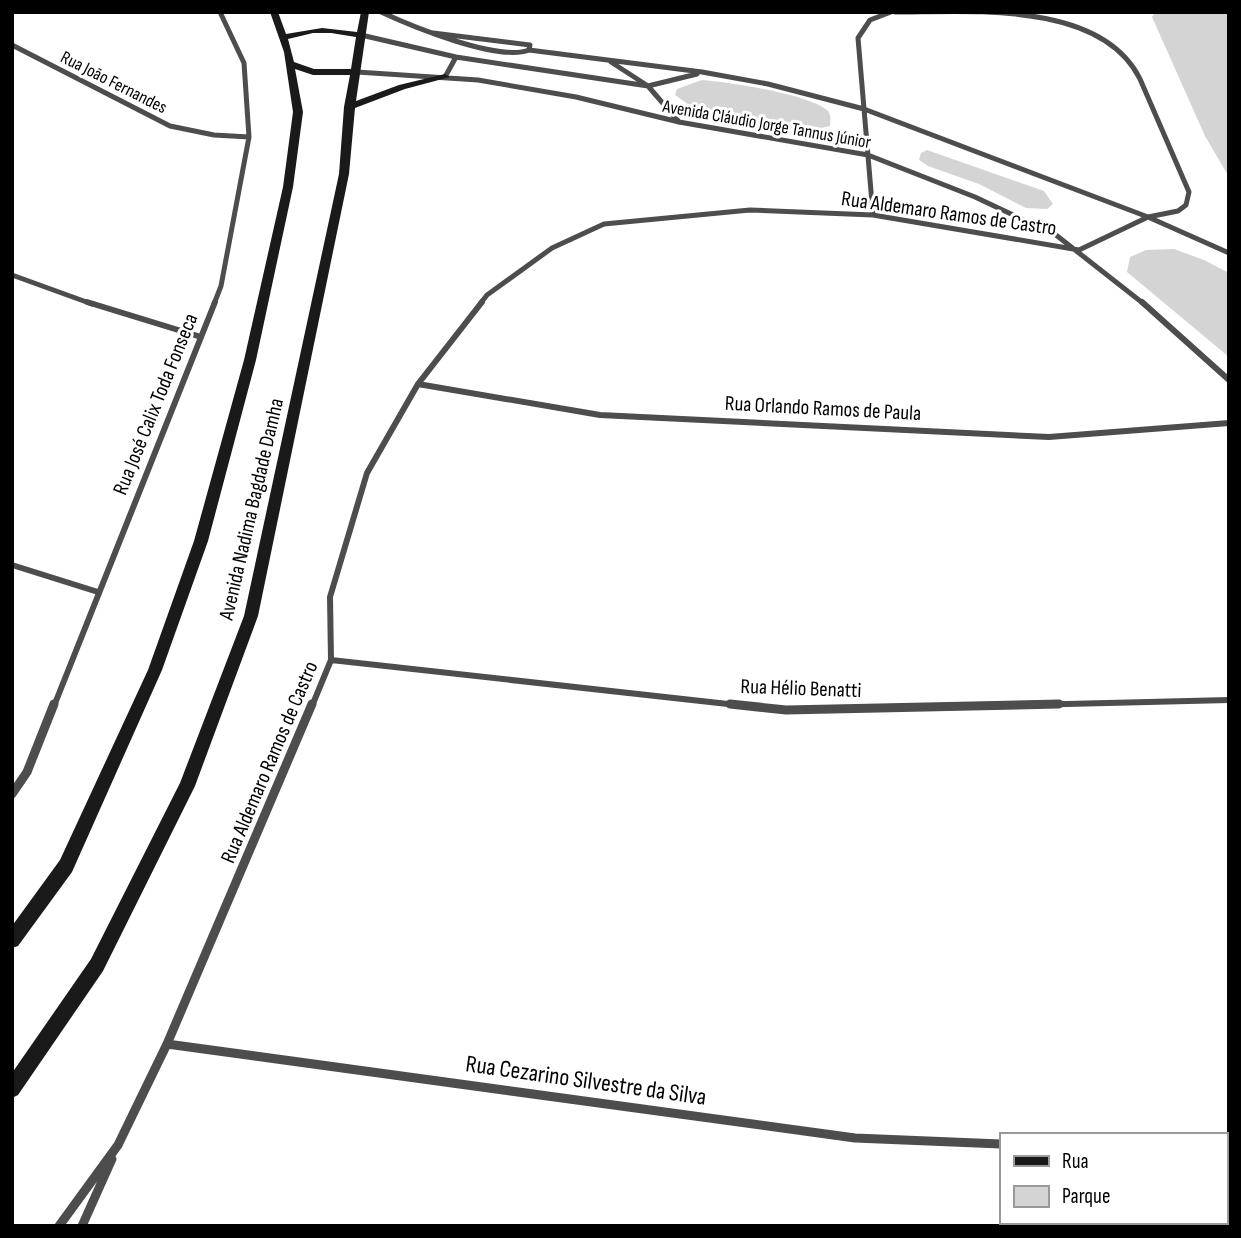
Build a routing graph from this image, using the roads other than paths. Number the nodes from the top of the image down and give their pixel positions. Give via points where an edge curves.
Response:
1 (220, 12) edge
2 (274, 12) edge
3 (365, 12) edge
4 (381, 12) edge
5 (893, 12) edge
6 (426, 33) junction
7 (361, 35) junction
8 (284, 37) junction
9 (12, 45) edge
10 (529, 50) junction
11 (456, 57) junction
12 (607, 60) junction
13 (290, 64) junction
14 (357, 72) junction
15 (702, 72) junction
16 (445, 77) junction
17 (648, 86) junction
18 (349, 107) junction
19 (864, 109) junction
20 (679, 122) junction
21 (249, 137) junction
22 (868, 155) junction
23 (873, 215) junction
24 (1148, 216) junction
25 (1079, 250) junction
26 (1229, 253) edge
27 (12, 275) edge
28 (201, 337) junction
29 (1229, 380) edge
30 (418, 384) junction
31 (1229, 423) edge
32 (12, 565) edge
33 (98, 592) junction
34 (331, 660) junction
35 (1229, 700) edge
36 (12, 794) edge
37 (12, 940) edge
38 (167, 1044) junction
39 (12, 1089) edge
40 (1000, 1144) edge
41 (118, 1145) junction
42 (59, 1226) edge
43 (82, 1226) edge

1 - 21 street, Rua José Calix Toda Fonseca via 244,63
2 - 8 street, Avenida Nadima Bagdade Damha
3 - 7 street, Avenida Nadima Bagdade Damha
4 - 6 street
5 - 19 street via 861,27
5 - 24 street via 1039,17 1092,34 1115,48 1133,66 1189,192 1186,205 1178,211
6 - 10 street via 496,50
6 - 10 street via 516,42 530,46
7 - 8 street via 324,29
7 - 11 street
7 - 14 street, Avenida Nadima Bagdade Damha
8 - 13 street, Avenida Nadima Bagdade Damha
9 - 21 street, Rua João Fernandes via 170,126
10 - 12 street, Avenida Cláudio Jorge Tannus Júnior
11 - 16 street
11 - 17 street
12 - 15 street, Avenida Cláudio Jorge Tannus Júnior
12 - 17 street
13 - 14 street via 313,72
13 - 37 street, Avenida Nadima Bagdade Damha via 298,112 288,187 250,360 201,541 155,670 66,866
14 - 16 street, Avenida Cláudio Jorge Tannus Júnior
14 - 18 street, Avenida Nadima Bagdade Damha
15 - 17 street
15 - 19 street, Avenida Cláudio Jorge Tannus Júnior
16 - 18 street
16 - 20 street, Avenida Cláudio Jorge Tannus Júnior via 576,97
17 - 20 street
18 - 39 street, Avenida Nadima Bagdade Damha via 344,174 251,616 187,786 97,965
19 - 22 street
19 - 24 street, Avenida Cláudio Jorge Tannus Júnior
20 - 22 street, Avenida Cláudio Jorge Tannus Júnior
21 - 28 street, Rua José Calix Toda Fonseca via 221,286
22 - 23 street
22 - 25 street, Avenida Cláudio Jorge Tannus Júnior via 975,197
23 - 25 street, Rua Aldemaro Ramos de Castro
23 - 30 street, Rua Aldemaro Ramos de Castro via 750,210 604,224 552,248 487,295
24 - 25 street
24 - 26 street, Avenida Cláudio Jorge Tannus Júnior
25 - 29 street, Avenida Cláudio Jorge Tannus Júnior
27 - 28 street
28 - 33 street, Rua José Calix Toda Fonseca
30 - 31 street, Rua Orlando Ramos de Paula via 600,415 1049,437
30 - 34 street, Rua Aldemaro Ramos de Castro via 368,473 330,597
32 - 33 street
33 - 36 street, Rua José Calix Toda Fonseca via 27,772
34 - 35 street, Rua Hélio Benatti via 786,710
34 - 38 street, Rua Aldemaro Ramos de Castro
38 - 40 street, Rua Cezarino Silvestre da Silva via 855,1138
38 - 41 street, Rua Aldemaro Ramos de Castro
41 - 42 street, Rua Aldemaro Ramos de Castro
41 - 43 street

